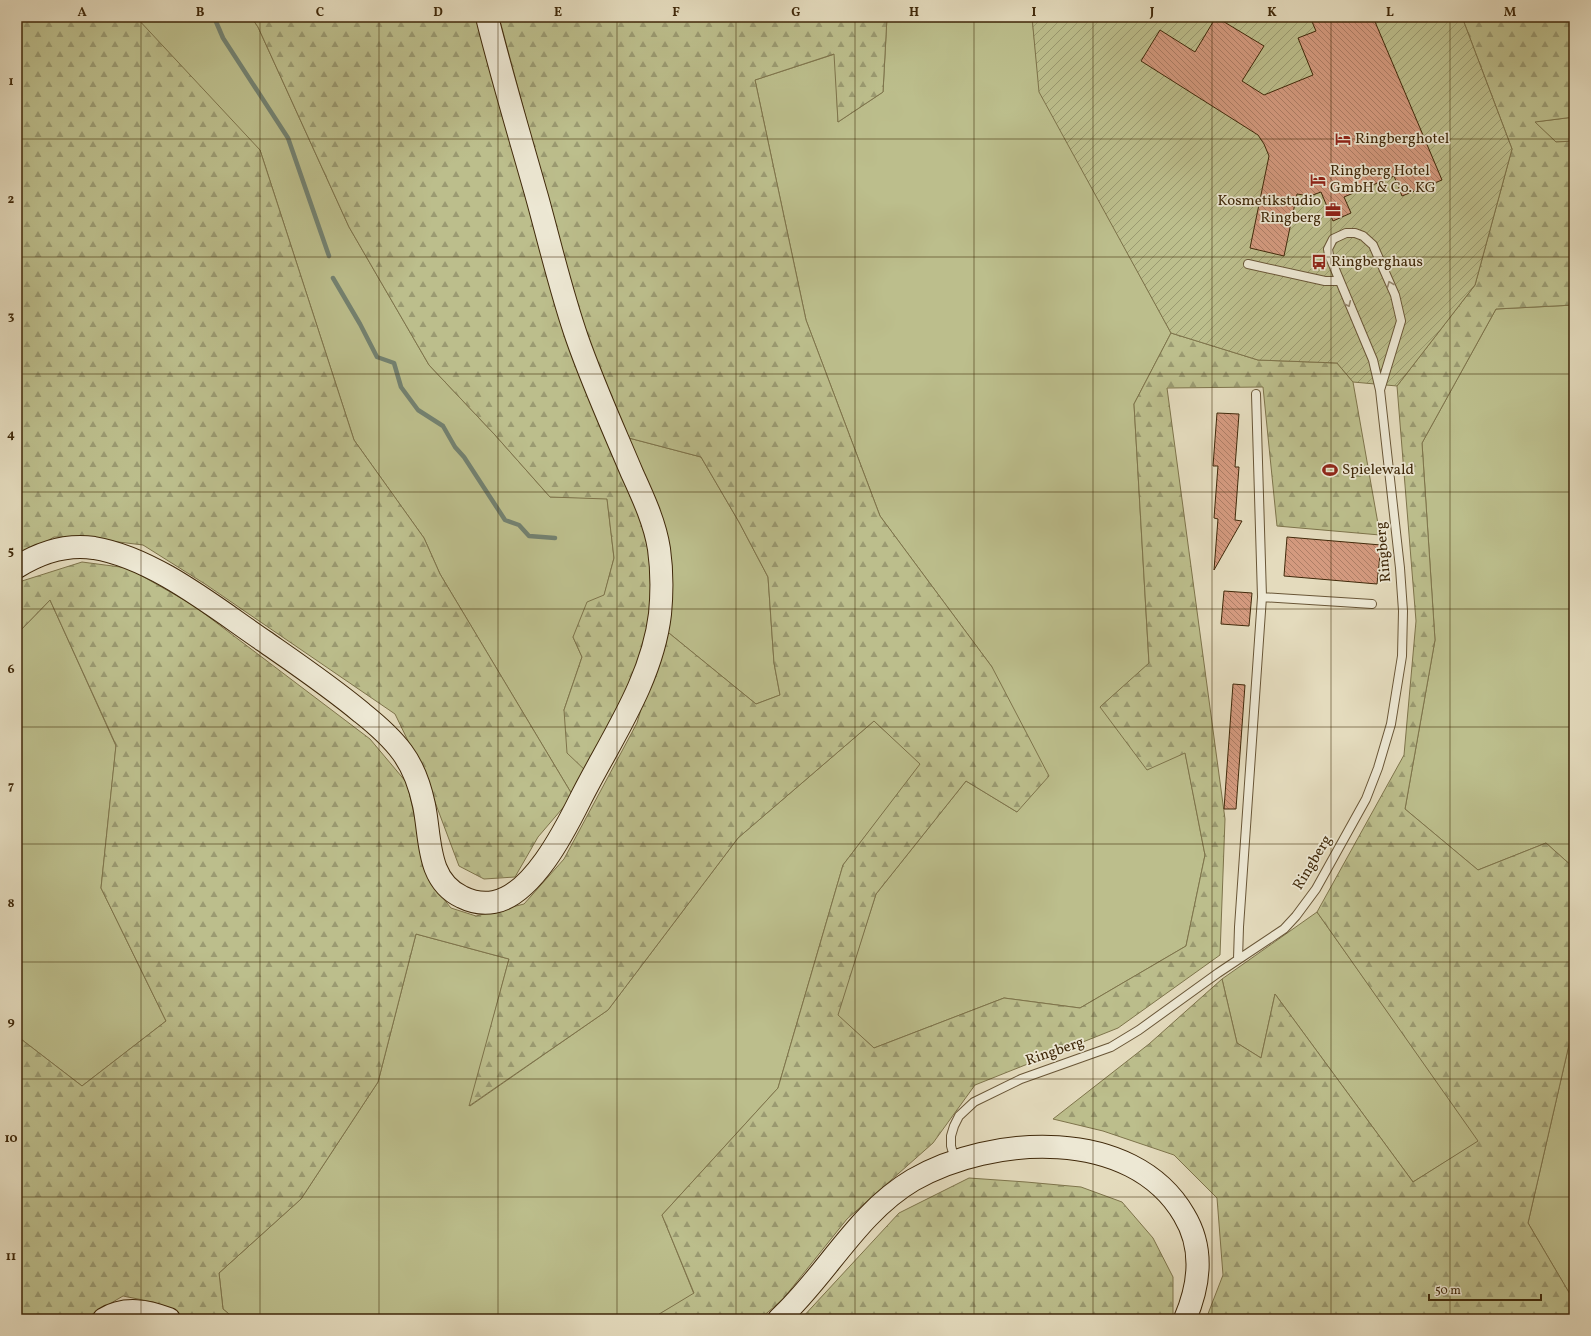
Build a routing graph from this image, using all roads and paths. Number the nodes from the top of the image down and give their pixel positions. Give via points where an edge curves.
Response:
1 (486, 17) edge
2 (1248, 264) dead end
3 (1338, 281) junction
4 (1380, 390) junction
5 (1256, 394) dead end
6 (17, 567) edge
7 (1262, 597) junction
8 (1372, 604) dead end
9 (1238, 959) junction
10 (955, 1161) junction
11 (104, 1319) edge
12 (169, 1319) edge
13 (779, 1319) edge
14 (1185, 1319) edge

1 - 6 main road via 566,305 590,373 645,503 659,548 661,572 660,614 647,667 562,835 542,864 524,885 510,896 496,902 482,903 455,894 437,875 432,860 424,804 411,765 385,732 333,689 172,580 115,553 92,548 68,547 34,557
2 - 3 lane via 1325,281
3 -> 4 lane, Ringberg via 1373,360
4 -> 3 lane, Ringberg via 1401,321 1395,295 1379,257 1373,245 1363,236 1346,233 1330,243 1329,256
4 - 9 lane, Ringberg via 1394,504 1403,611 1402,656 1391,724 1366,799 1316,889 1284,929
5 - 7 lane
7 - 8 lane
7 - 9 lane via 1238,927
9 - 10 lane, Ringberg via 1112,1047 1021,1079 974,1102 959,1116 954,1126 951,1146
10 - 13 main road via 913,1180 876,1209
10 - 14 main road via 973,1155 1015,1148 1059,1147 1110,1157 1154,1179 1181,1208 1197,1246 1198,1276
11 - 12 main road via 129,1311

